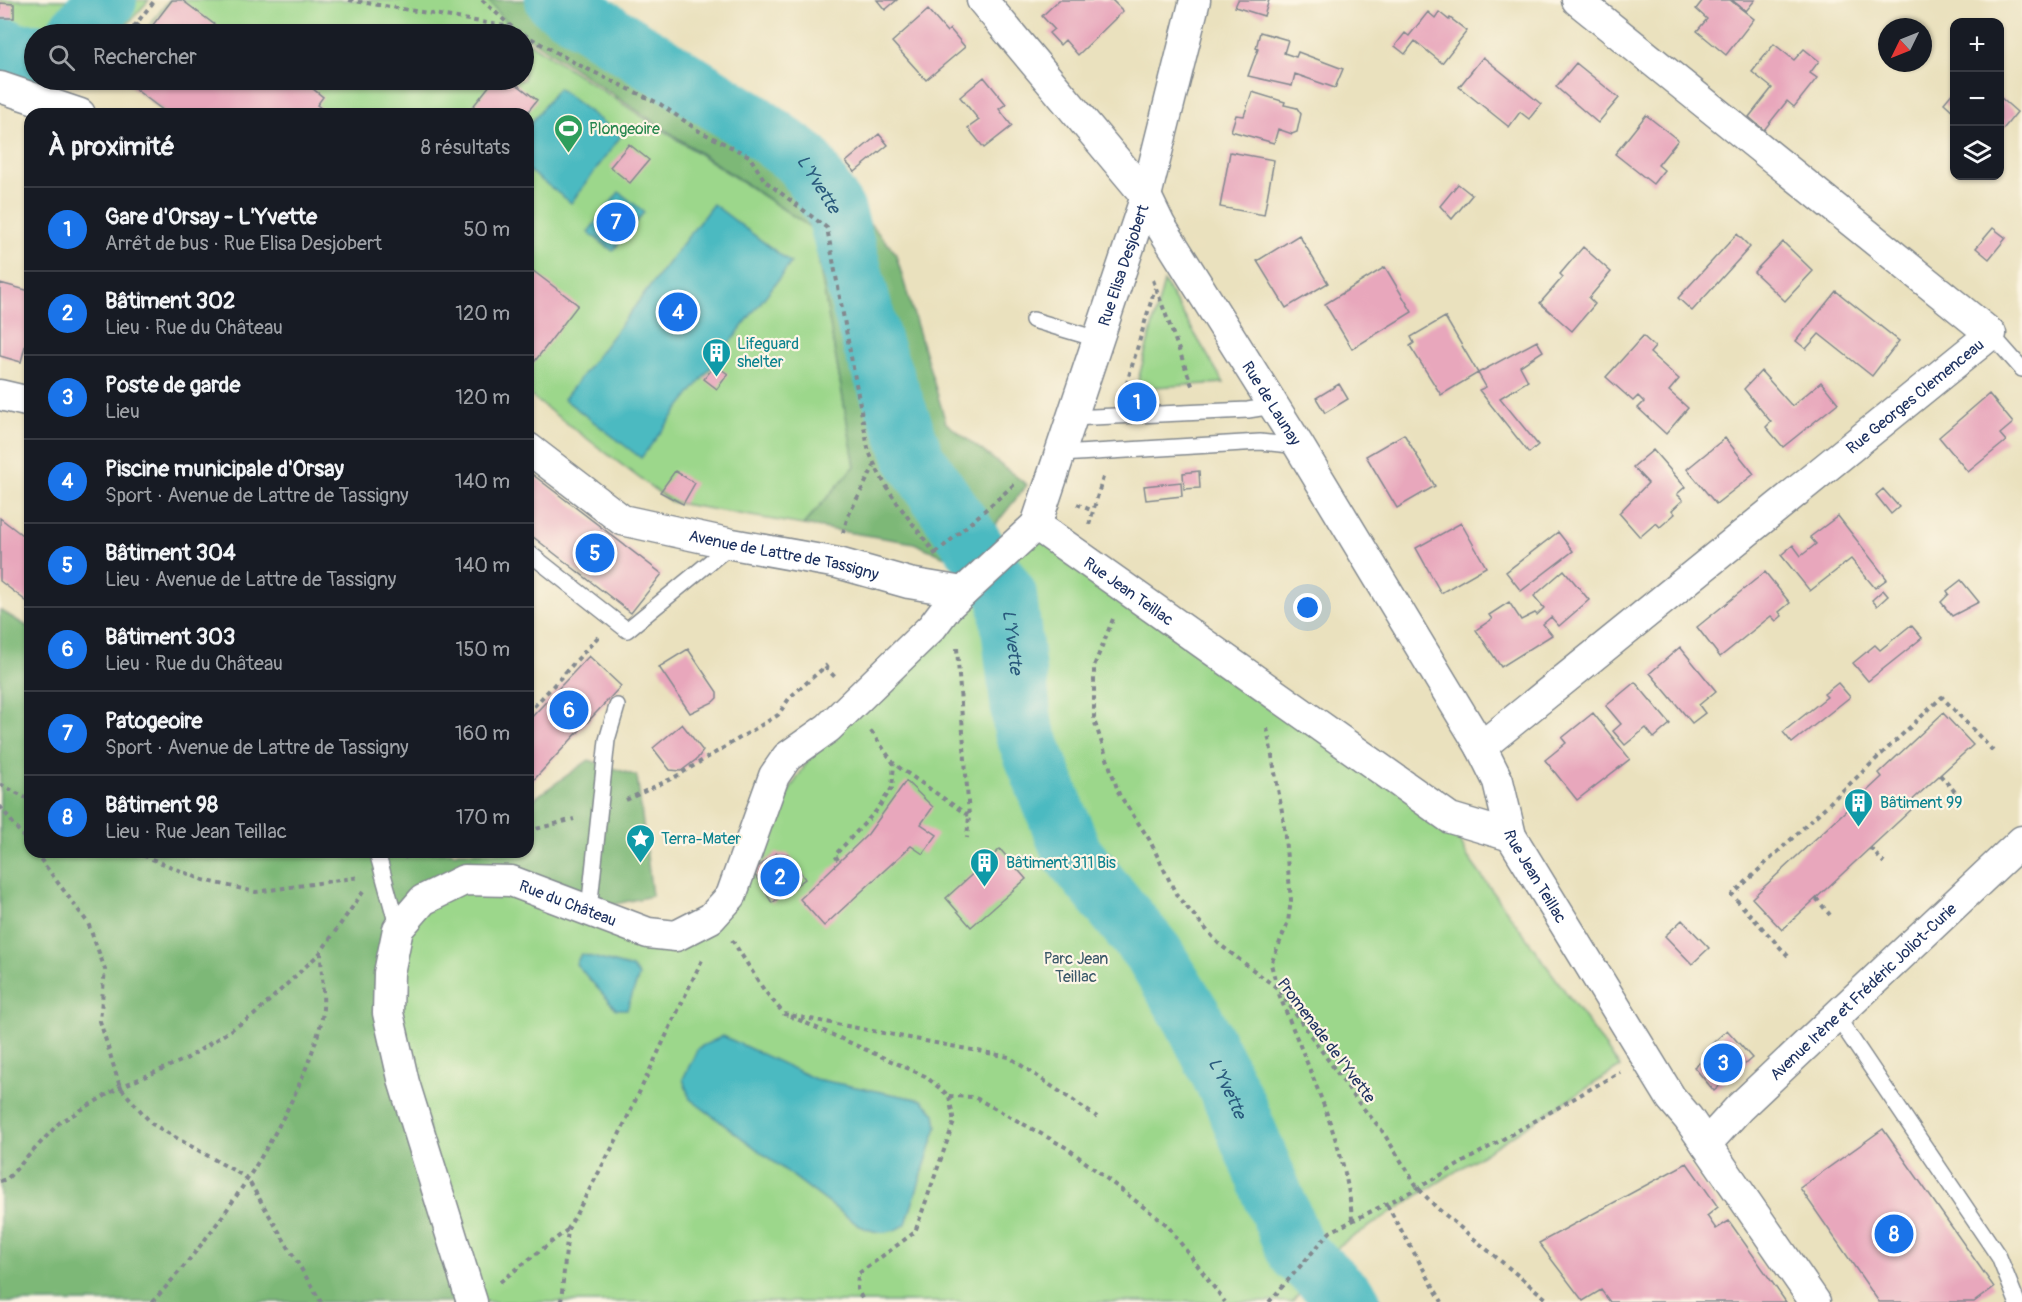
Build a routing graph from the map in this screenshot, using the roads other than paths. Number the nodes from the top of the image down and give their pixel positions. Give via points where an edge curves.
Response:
1 (982, 0) edge
2 (1195, 0) edge
3 (1577, 0) edge
4 (0, 87) edge
5 (62, 108) edge
6 (1146, 196) junction
7 (1033, 320) dead end
8 (1991, 334) junction
9 (1097, 339) junction
10 (2022, 369) edge
11 (0, 395) edge
12 (24, 401) edge
13 (1273, 406) junction
14 (1071, 418) junction
15 (1299, 446) junction
16 (534, 453) edge
17 (1061, 454) junction
18 (1028, 531) junction
19 (732, 544) junction
20 (534, 557) edge
21 (955, 599) junction
22 (617, 706) dead end
23 (1481, 747) junction
24 (1511, 836) junction
25 (2022, 841) edge
26 (379, 858) edge
27 (589, 910) junction
28 (398, 929) junction
29 (1837, 1017) junction
30 (1706, 1144) junction
31 (483, 1294) edge
32 (1815, 1302) edge
33 (2017, 1302) edge

1 - 6 street, Rue de Launay
2 - 6 street, Rue Elisa Desjobert
3 - 8 street, Rue Georges Clemenceau
4 - 5 street
6 - 9 street, Rue Elisa Desjobert
6 - 13 street, Rue de Launay via 1160,225
7 - 9 lane
8 - 10 lane
8 - 23 street, Rue Georges Clemenceau
9 - 14 street, Rue Elisa Desjobert
11 - 12 street
13 - 14 lane
13 - 15 street, Rue de Launay
14 - 17 street, Rue Elisa Desjobert
15 - 17 lane via 1260,442
15 - 23 street, Rue de Launay
16 - 19 street, Avenue de Lattre de Tassigny via 622,520
17 - 18 street, Rue Elisa Desjobert
18 - 21 street
18 - 24 street, Rue Jean Teillac via 1450,818
19 - 20 lane via 627,630
19 - 21 street, Avenue de Lattre de Tassigny via 838,563
21 - 27 street, Rue du Château via 932,627 828,728 787,757 774,776 731,896 711,918 676,936 648,933
22 - 27 lane via 607,740
23 - 24 street, Rue de Launay via 1498,781
24 - 30 street, Rue Jean Teillac via 1657,1077
25 - 29 street, Avenue Irène et Frédéric Joliot-Curie
26 - 28 lane
27 - 28 street, Rue du Château via 511,881 464,880 423,900
28 - 31 street, Rue du Château via 389,973 388,1013 404,1083
29 - 30 street, Avenue Irène et Frédéric Joliot-Curie
29 - 33 lane via 1999,1257
30 - 32 street, Rue Jean Teillac

